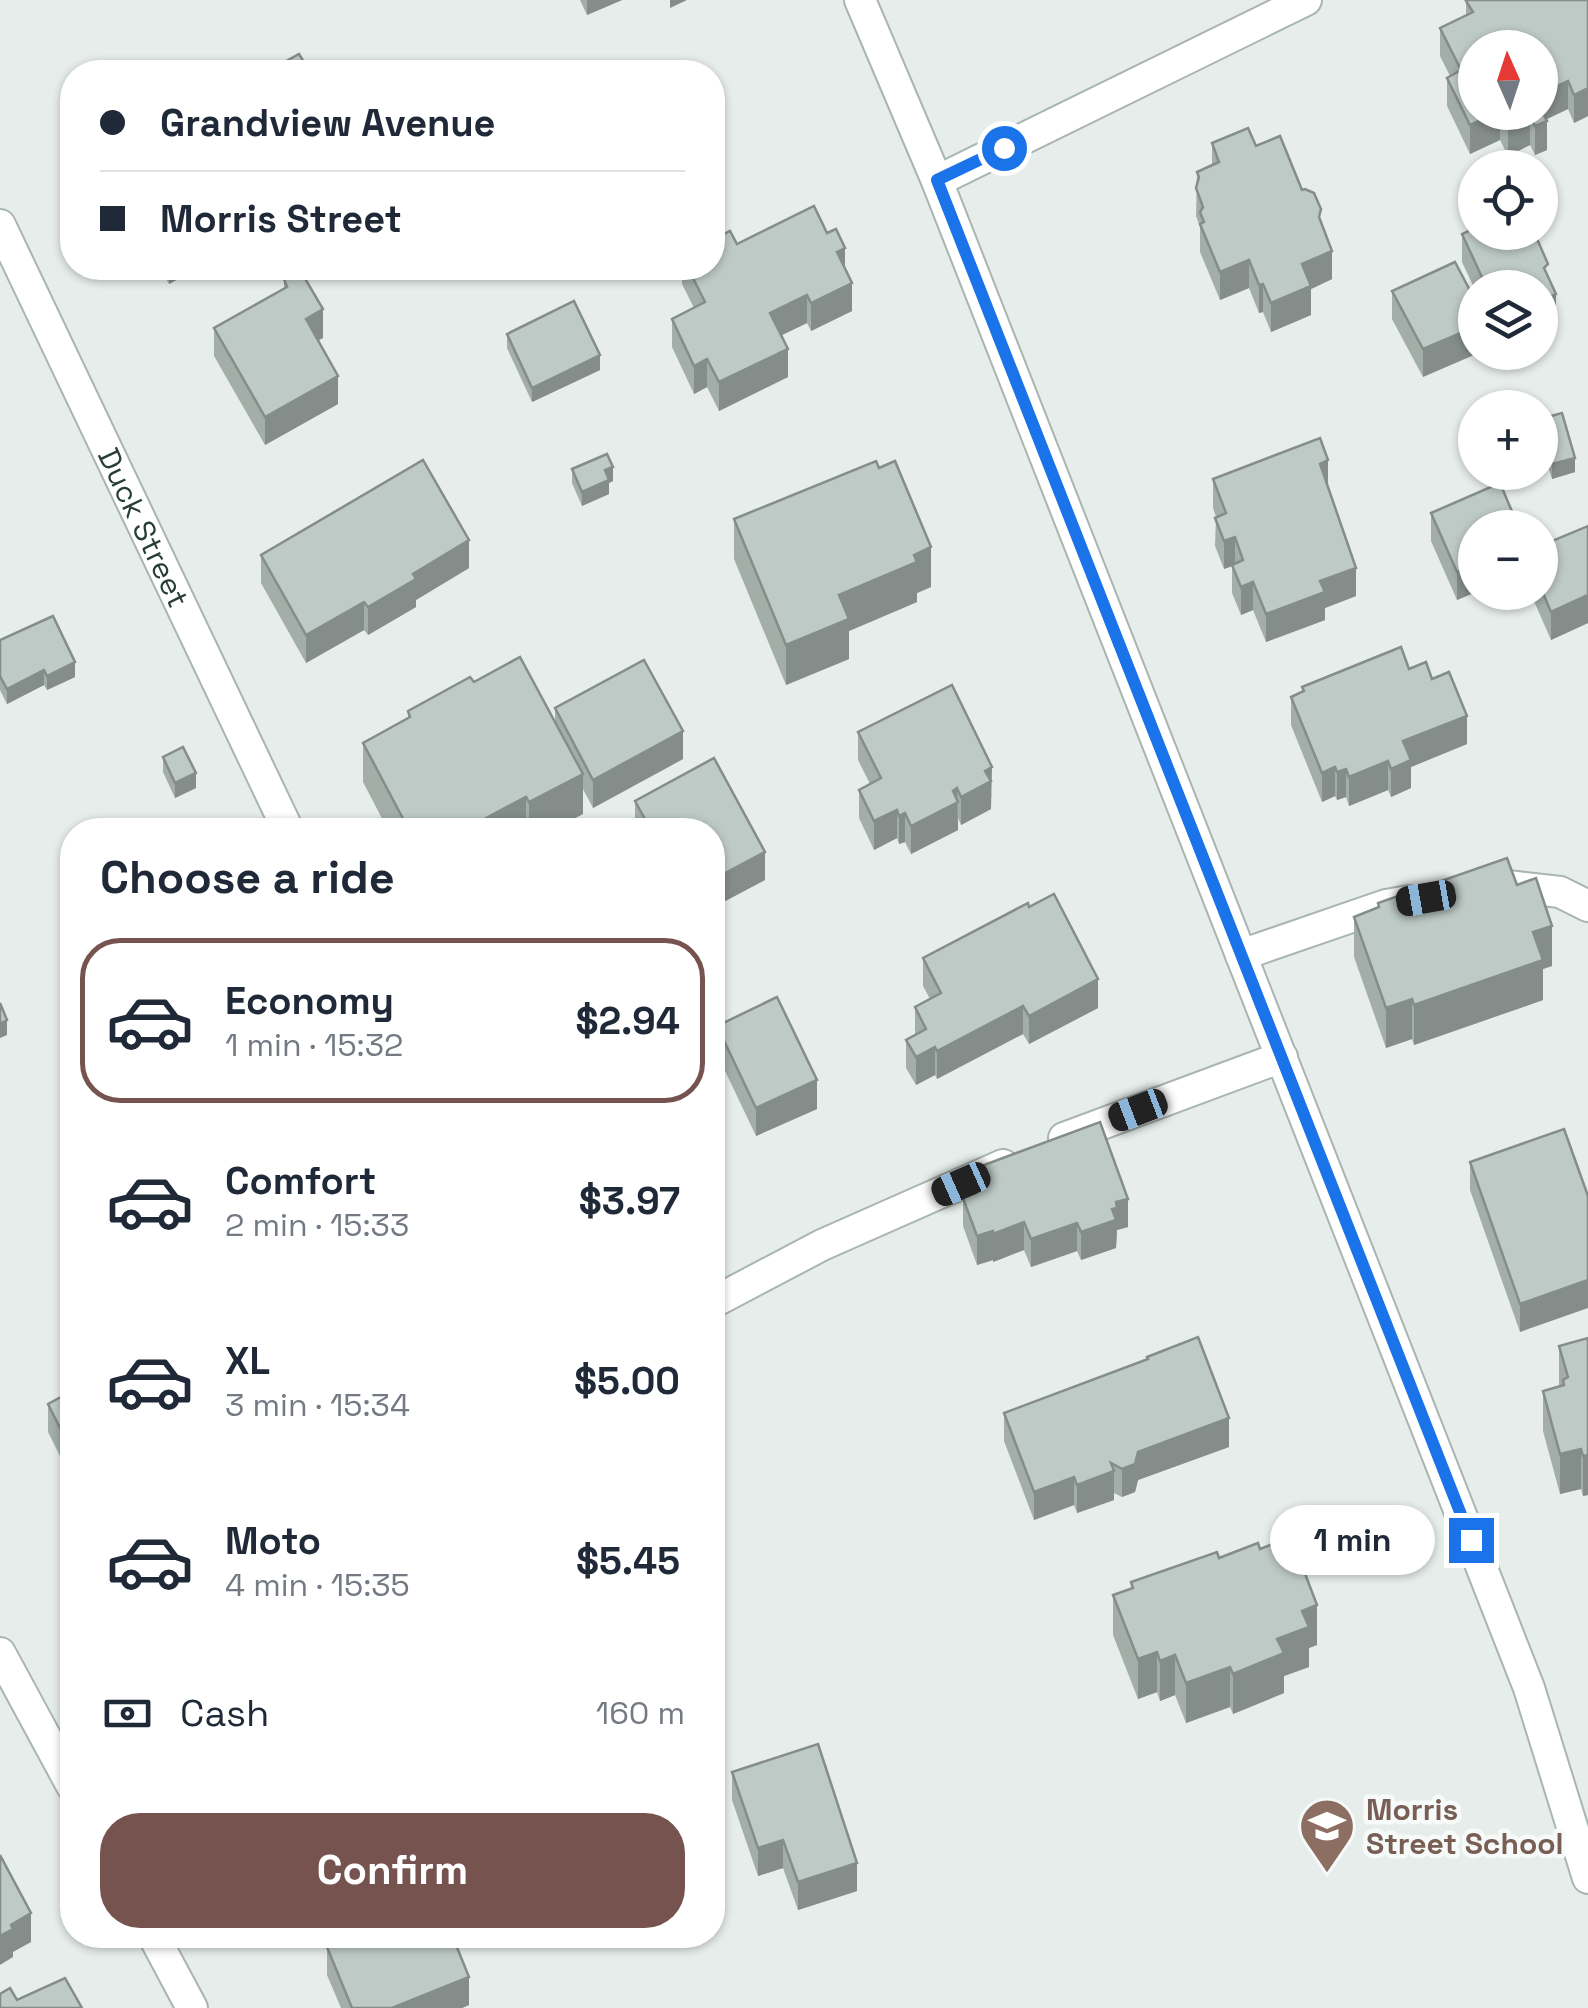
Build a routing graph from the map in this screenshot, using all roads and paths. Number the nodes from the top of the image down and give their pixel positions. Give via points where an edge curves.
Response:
1 (860, 0) edge
2 (1306, 0) edge
3 (937, 180) junction
4 (0, 224) edge
5 (282, 818) edge
6 (1588, 906) edge
7 (1241, 955) junction
8 (1282, 1056) junction
9 (725, 1296) edge
10 (0, 1653) edge
11 (60, 1764) edge
12 (1588, 1878) edge
13 (160, 1948) edge
14 (192, 2008) edge

1 - 3 street
2 - 3 street
3 - 7 street
4 - 5 street, Duck Street
6 - 7 street via 1560,892 1504,884 1386,905
7 - 8 street
8 - 9 street via 1066,1137 822,1245
8 - 12 street via 1529,1688
10 - 11 street
13 - 14 street

